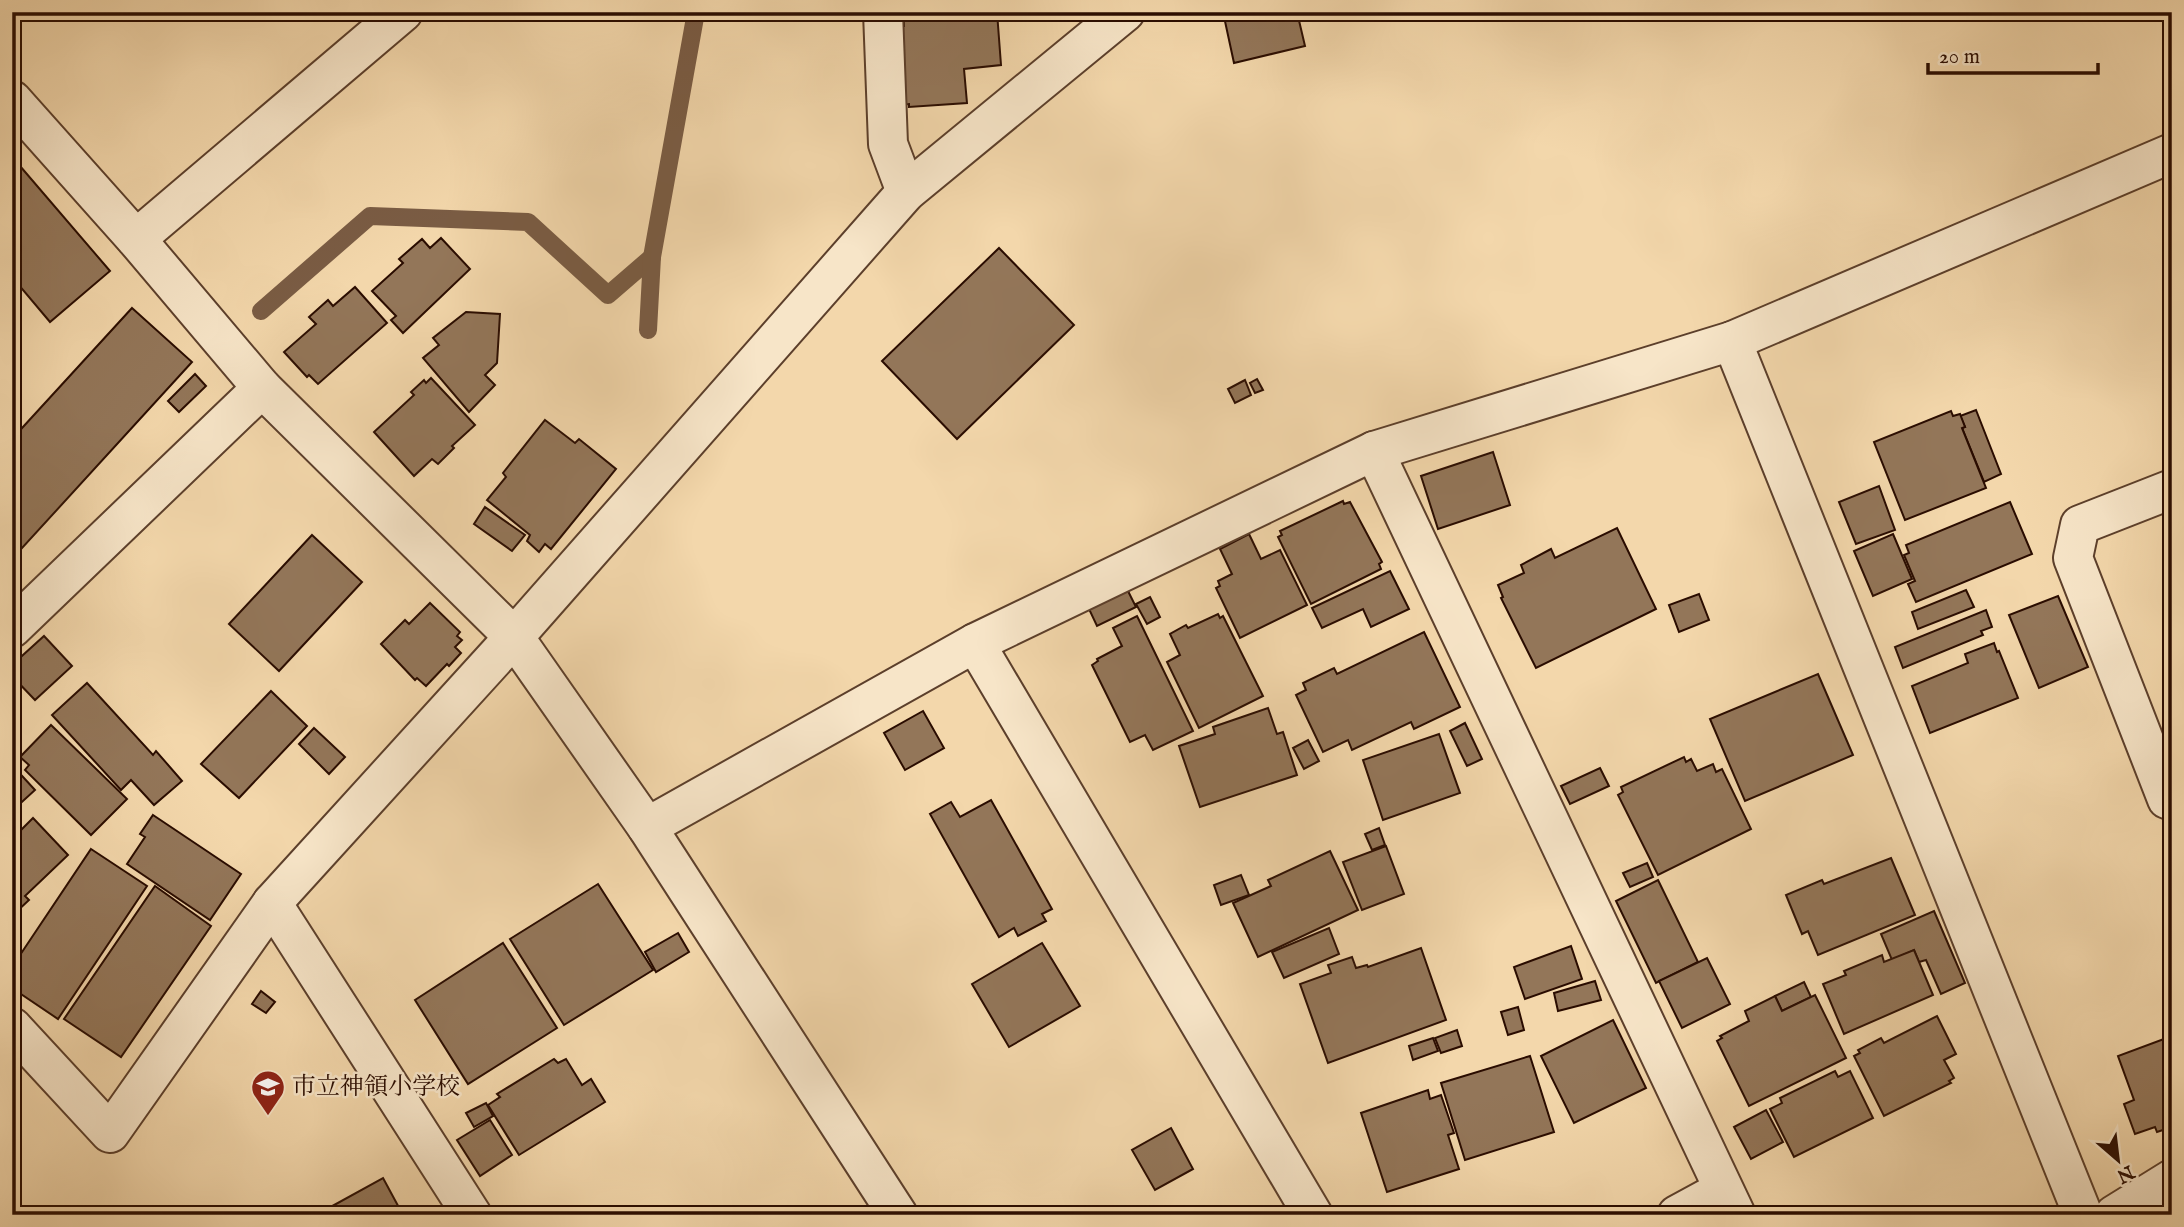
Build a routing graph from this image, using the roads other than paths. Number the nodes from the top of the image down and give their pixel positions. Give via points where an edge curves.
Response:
1 (403, 12) edge
2 (883, 12) edge
3 (1125, 12) edge
4 (12, 100) edge
5 (2172, 153) edge
6 (906, 192) junction
7 (136, 239) junction
8 (1732, 341) junction
9 (262, 388) junction
10 (1374, 451) junction
11 (2172, 489) edge
12 (12, 628) edge
13 (514, 637) junction
14 (975, 643) junction
15 (2172, 801) edge
16 (647, 827) junction
17 (272, 903) junction
18 (12, 1027) edge
19 (2172, 1179) edge
20 (1730, 1202) edge
21 (472, 1215) edge
22 (898, 1215) edge
23 (1313, 1215) edge
24 (1676, 1215) edge
25 (2083, 1215) edge
26 (2114, 1215) edge

1 - 7 street
2 - 6 street via 888,144
3 - 6 street
4 - 7 street
5 - 8 street
6 - 13 street
7 - 9 street
8 - 10 street
8 - 25 street
9 - 12 street
9 - 13 street
10 - 14 street
10 - 20 street
11 - 15 street via 2080,525 2073,558 2167,799
13 - 16 street
13 - 17 street
14 - 16 street
14 - 23 street
16 - 22 street
17 - 18 street via 110,1133
17 - 21 street
19 - 26 street
20 - 24 street

